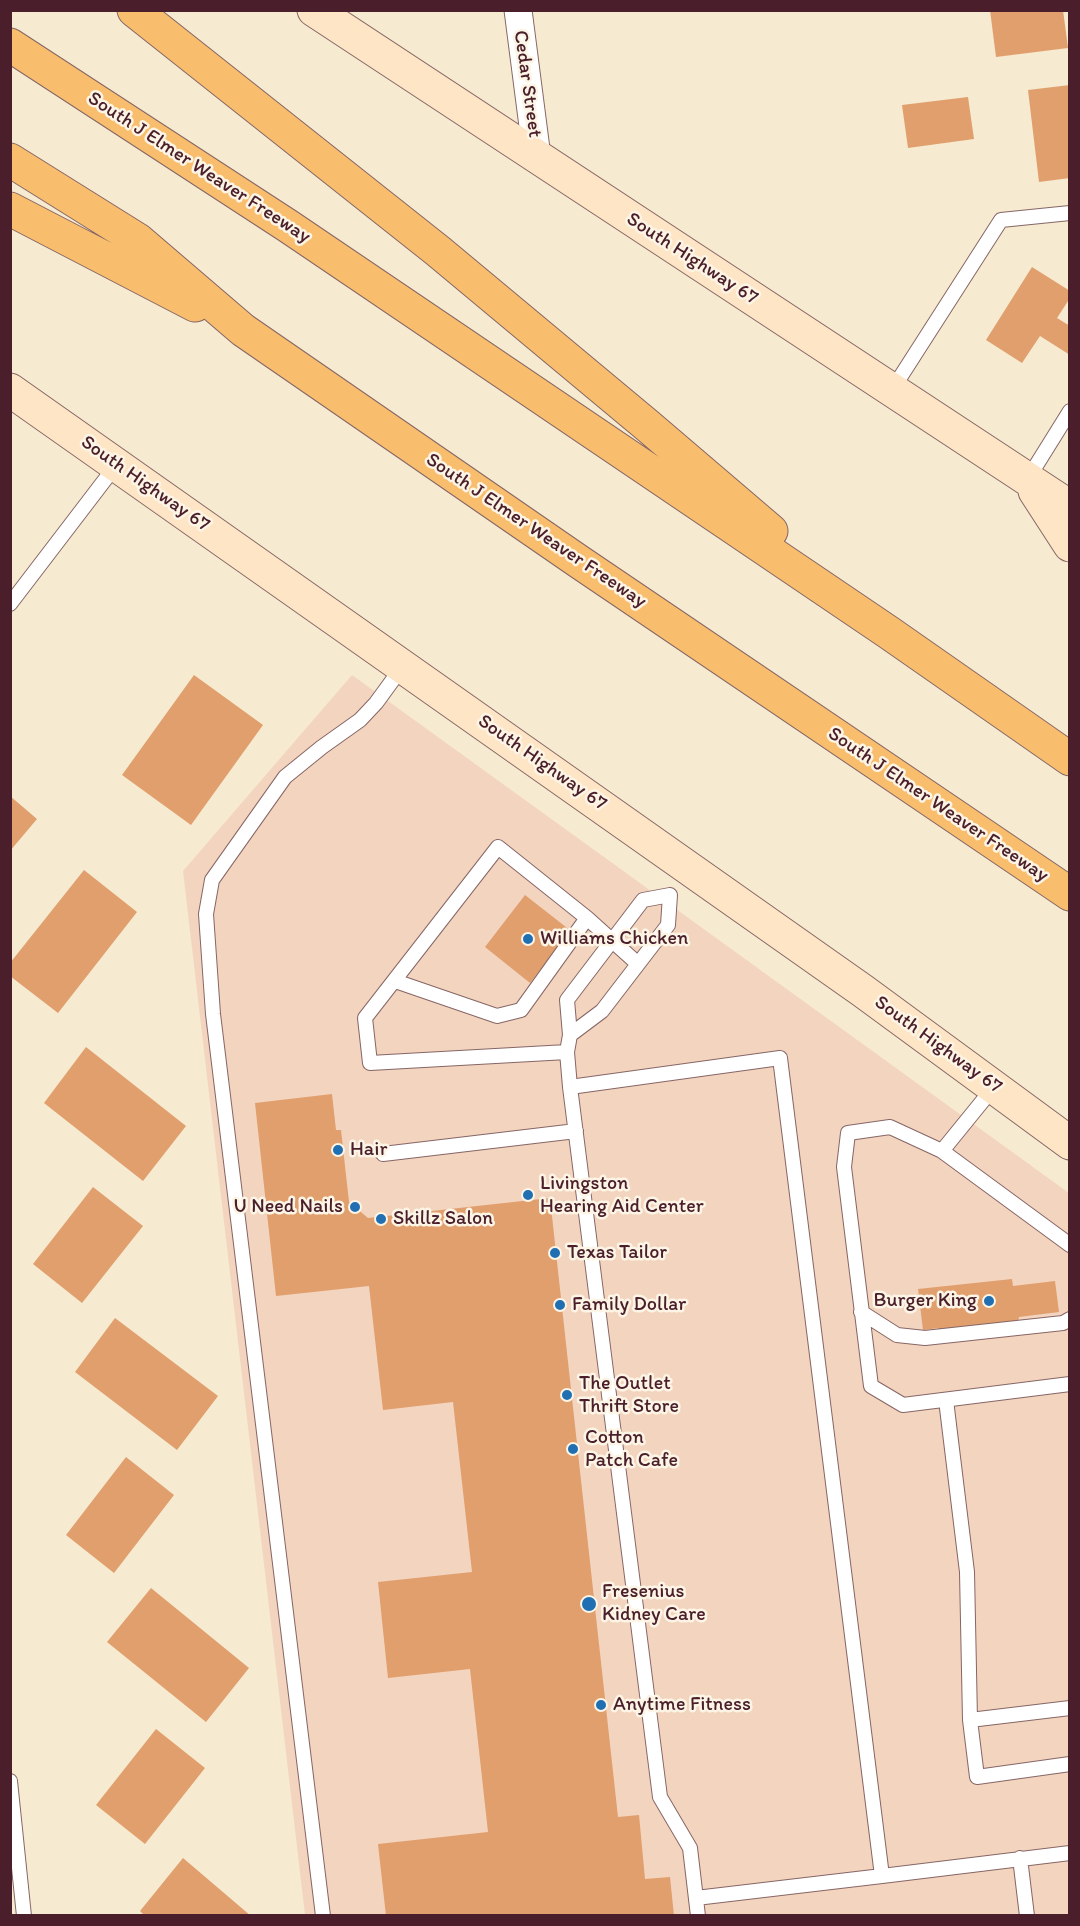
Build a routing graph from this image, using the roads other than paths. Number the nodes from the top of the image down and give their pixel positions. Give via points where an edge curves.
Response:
1 (134, 10) edge
2 (314, 10) edge
3 (518, 10) edge
4 (10, 45) edge
5 (537, 157) junction
6 (10, 160) edge
7 (10, 209) edge
8 (1070, 213) edge
9 (243, 330) junction
10 (10, 390) edge
11 (892, 390) junction
12 (1070, 411) edge
13 (117, 464) junction
14 (1027, 480) junction
15 (1070, 507) edge
16 (1070, 545) edge
17 (10, 604) edge
18 (888, 632) junction
19 (403, 665) junction
20 (1070, 759) edge
21 (680, 882) junction
22 (1070, 894) edge
23 (587, 918) junction
24 (612, 941) junction
25 (638, 964) junction
26 (395, 981) junction
27 (570, 1035) junction
28 (567, 1052) junction
29 (570, 1087) junction
30 (994, 1087) junction
31 (1070, 1112) edge
32 (1031, 1114) junction
33 (576, 1131) junction
34 (1070, 1143) edge
35 (942, 1150) junction
36 (382, 1154) dead end
37 (1070, 1245) edge
38 (861, 1312) junction
39 (1070, 1319) edge
40 (1070, 1384) edge
41 (946, 1400) junction
42 (1070, 1708) edge
43 (970, 1720) junction
44 (1070, 1764) edge
45 (10, 1781) edge
46 (1070, 1853) edge
47 (1020, 1858) junction
48 (882, 1876) junction
49 (696, 1898) junction
50 (24, 1916) edge
51 (323, 1916) edge
52 (698, 1916) edge
53 (1028, 1916) edge

1 - 18 highway via 438,251
2 - 5 main road, South Highway 67
3 - 5 street, Cedar Street
4 - 18 highway, South J Elmer Weaver Freeway via 288,226
5 - 11 main road, South Highway 67
6 - 9 highway, South J Elmer Weaver Freeway via 138,240
7 - 9 highway
8 - 11 lane via 1001,220
9 - 22 highway, South J Elmer Weaver Freeway
10 - 13 main road, South Highway 67
11 - 14 main road, South Highway 67
12 - 14 lane
13 - 17 lane
13 - 19 main road, South Highway 67
14 - 15 main road, South Highway 67
14 - 16 main road
18 - 20 highway, South J Elmer Weaver Freeway
19 - 21 main road, South Highway 67
19 - 51 lane via 360,720 285,777 212,880 206,914 213,1014
21 - 24 lane via 643,900
21 - 25 lane via 668,925
21 - 30 main road, South Highway 67 via 863,991
23 - 24 lane
23 - 26 lane via 521,1010 497,1016
23 - 26 lane via 498,847
24 - 25 lane
24 - 27 lane via 567,1000
25 - 27 lane via 602,1011
26 - 28 lane via 365,1018 370,1063
27 - 28 lane
28 - 29 lane
29 - 33 lane
29 - 48 lane via 780,1058
30 - 32 main road, South Highway 67
30 - 35 lane
31 - 32 main road
32 - 34 main road, South Highway 67
33 - 36 lane
33 - 49 lane via 660,1797 690,1848
35 - 37 lane
35 - 38 lane via 890,1126 848,1133 844,1167
38 - 39 lane via 897,1335 925,1338 1063,1323
38 - 41 lane via 870,1386 903,1405
40 - 41 lane
41 - 43 lane via 967,1572
42 - 43 lane
43 - 44 lane via 977,1777
45 - 50 lane
46 - 47 lane
47 - 48 lane
47 - 53 lane
48 - 49 lane
49 - 52 lane

